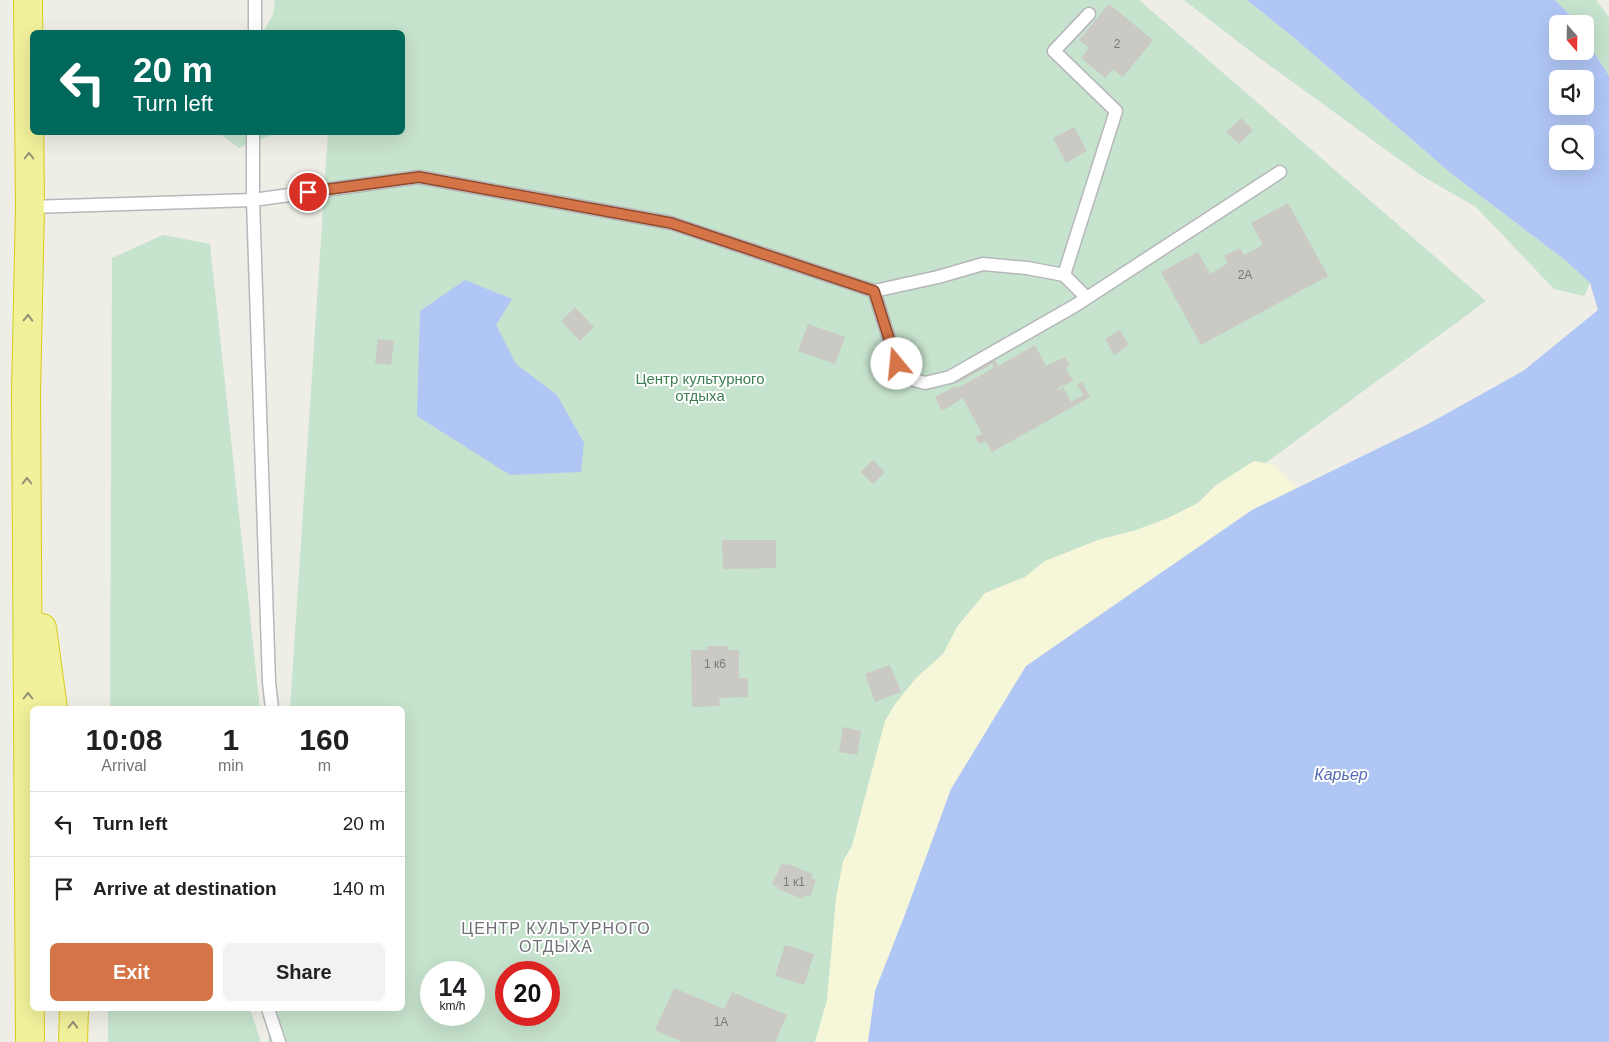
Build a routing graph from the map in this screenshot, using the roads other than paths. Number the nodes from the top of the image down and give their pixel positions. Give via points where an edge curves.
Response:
1 (28, 0) edge
2 (255, 0) edge
3 (1089, 14) dead end
4 (254, 30) edge
5 (253, 135) edge
6 (1280, 172) dead end
7 (252, 200) junction
8 (30, 207) junction
9 (1064, 275) junction
10 (874, 291) junction
11 (1087, 298) junction
12 (27, 513) junction
13 (53, 706) edge
14 (272, 706) edge
15 (74, 1011) edge
16 (269, 1011) edge
17 (30, 1042) edge
18 (73, 1042) edge
19 (279, 1042) edge

8 -> 1 highway
2 - 4 lane
3 - 9 lane via 1054,52 1116,111
5 - 7 lane
6 - 11 lane
7 - 8 lane
7 - 10 lane via 419,177 671,223
7 - 14 lane
12 -> 8 highway
9 - 10 lane via 983,264
9 - 11 lane
10 - 11 lane via 897,364 907,378 925,382 950,377
12 - 13 highway
17 -> 12 highway
18 -> 15 highway
16 - 19 lane

